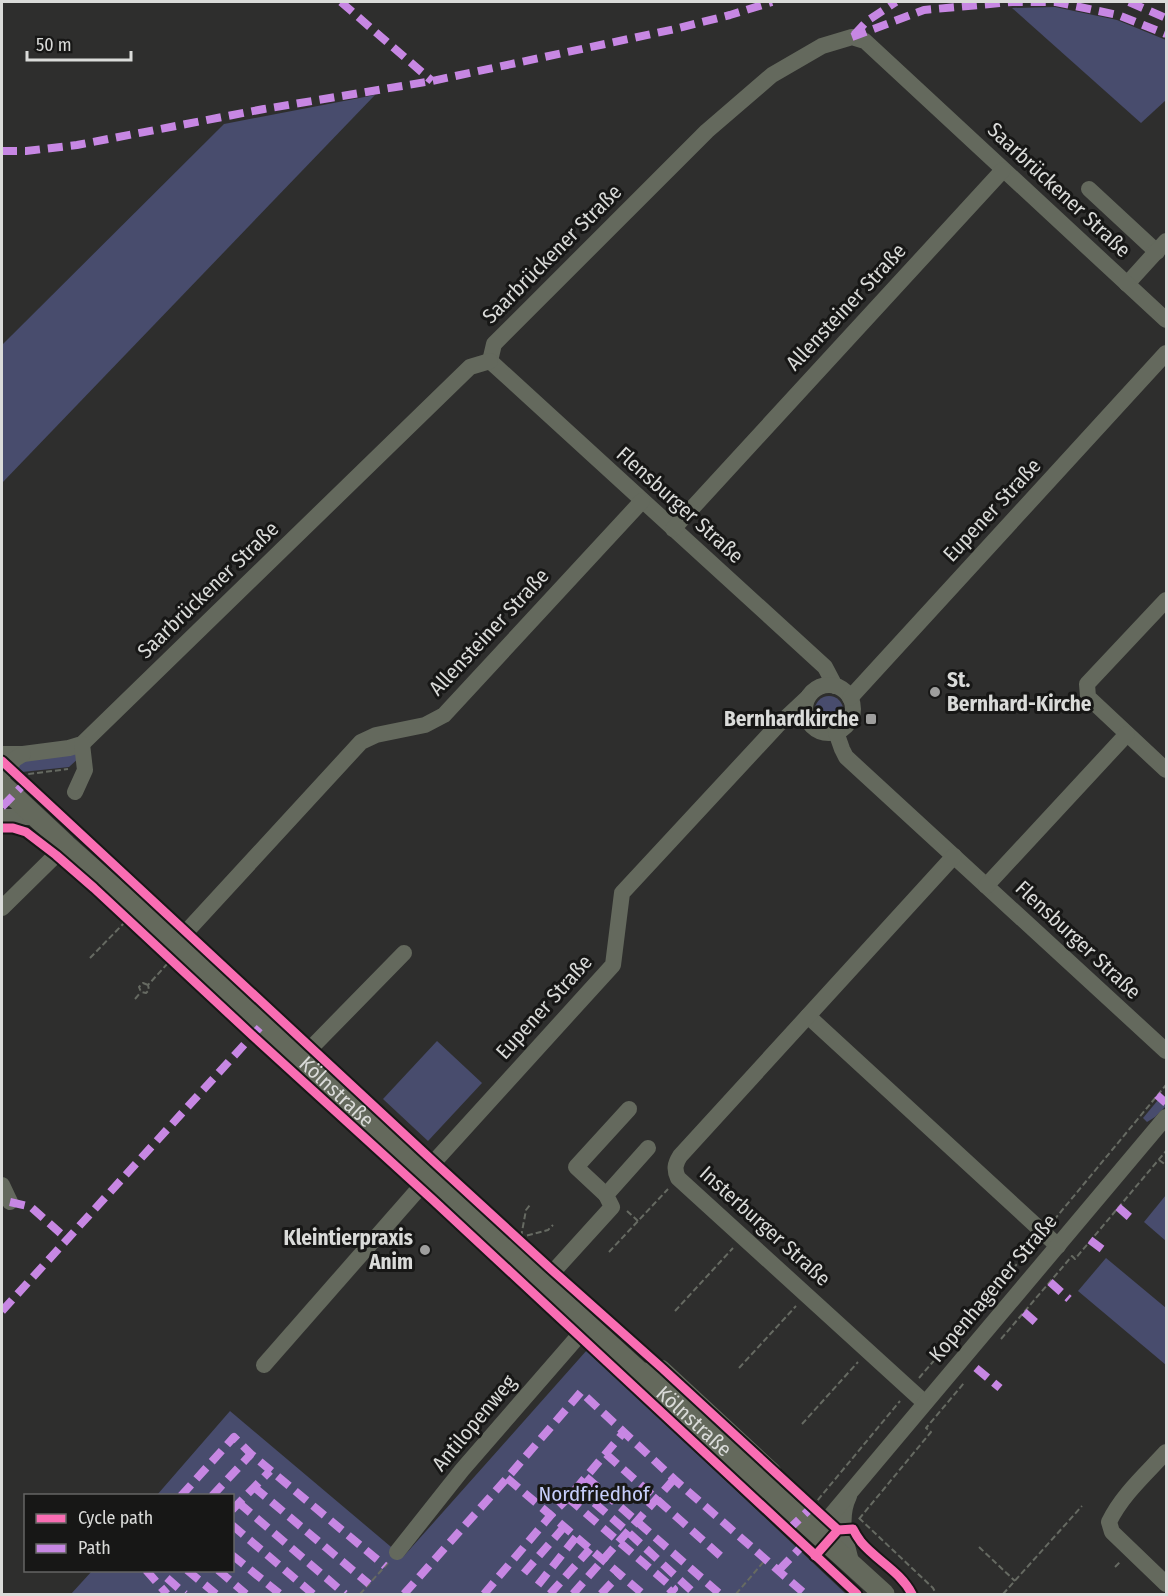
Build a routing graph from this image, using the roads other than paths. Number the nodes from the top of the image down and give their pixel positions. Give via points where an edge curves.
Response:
1 (1003, 170) junction
2 (1089, 189) dead end
3 (1162, 246) edge
4 (1127, 284) junction
5 (1167, 320) edge
6 (1167, 353) edge
7 (490, 361) junction
8 (642, 501) junction
9 (673, 529) junction
10 (1167, 600) edge
11 (835, 686) junction
12 (808, 697) junction
13 (850, 698) junction
14 (836, 732) junction
15 (1127, 734) junction
16 (82, 744) junction
17 (2, 754) edge
18 (23, 754) junction
19 (1167, 770) edge
20 (2, 776) edge
21 (2, 785) edge
22 (75, 792) dead end
23 (2, 817) edge
24 (36, 818) junction
25 (66, 845) junction
26 (954, 856) junction
27 (986, 886) junction
28 (2, 908) edge
29 (174, 952) junction
30 (404, 953) dead end
31 (808, 1016) junction
32 (1167, 1051) edge
33 (298, 1057) junction
34 (629, 1108) dead end
35 (1167, 1117) edge
36 (648, 1148) dead end
37 (426, 1175) junction
38 (2, 1185) edge
39 (606, 1195) junction
40 (10, 1202) dead end
41 (1058, 1246) junction
42 (543, 1283) junction
43 (588, 1324) junction
44 (264, 1365) dead end
45 (925, 1403) junction
46 (1167, 1452) edge
47 (853, 1489) junction
48 (816, 1533) junction
49 (397, 1552) road end
50 (852, 1565) junction
51 (1167, 1584) edge
52 (884, 1594) edge

1 - 4 street, Saarbrückener Straße
1 - 7 street, Saarbrückener Straße via 865,40 852,37 822,46 772,75 707,131 494,344
1 - 9 street, Allensteiner Straße
2 - 3 street
3 - 4 street, Saarbrückener Straße
4 - 5 street, Saarbrückener Straße
6 - 13 street, Eupener Straße
7 - 8 street, Flensburger Straße
7 - 16 street, Saarbrückener Straße via 470,367
8 - 9 street, Flensburger Straße
8 - 29 street, Allensteiner Straße via 444,715 425,725 361,742
9 - 11 street, Flensburger Straße via 825,667
10 - 15 street via 1087,684 1088,697
11 - 12 street via 815,689
11 - 13 street
12 - 14 street via 807,719 814,728
12 - 37 street, Eupener Straße via 622,892 613,965
13 - 14 street via 852,714 847,725
14 - 26 street, Flensburger Straße via 846,757
15 - 19 street
15 - 27 street, Flensburger Straße
16 - 18 street
16 - 22 street via 85,770
17 - 18 street
18 - 20 street
21 - 24 main road, Kölnstraße
23 - 24 street
24 - 25 main road, Kölnstraße
25 - 28 street
25 - 29 main road, Kölnstraße
26 - 27 street, Flensburger Straße
26 - 31 street, Insterburger Straße
27 - 32 street, Flensburger Straße
29 - 33 main road, Kölnstraße
30 - 33 street
31 - 41 street
31 - 45 street, Insterburger Straße via 680,1156 675,1172
33 - 37 main road, Kölnstraße
34 - 39 street via 576,1167
35 - 41 street, Kopenhagener Straße
36 - 39 street
37 - 42 main road, Kölnstraße
37 - 44 street, Eupener Straße
38 - 40 street
39 - 42 street via 612,1208
41 - 45 street, Kopenhagener Straße
42 - 43 main road, Kölnstraße
43 - 48 main road, Kölnstraße
43 - 49 street, Antilopenweg
45 - 47 street, Kopenhagener Straße
46 - 51 street via 1128,1494 1109,1522 1112,1532
47 - 48 street, Kopenhagener Straße
47 - 50 street, Kopenhagener Straße via 843,1515
48 - 50 main road, Kölnstraße
50 - 52 main road, Kölnstraße

